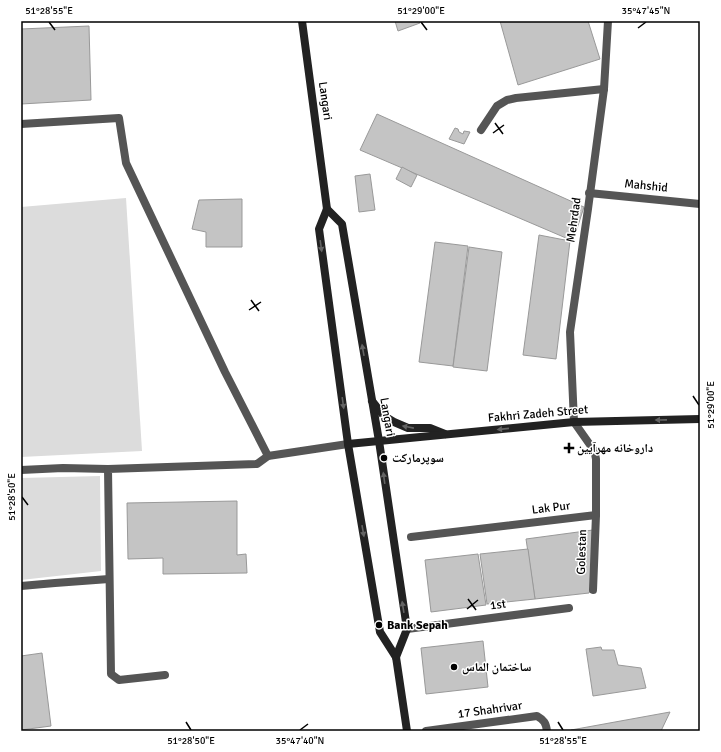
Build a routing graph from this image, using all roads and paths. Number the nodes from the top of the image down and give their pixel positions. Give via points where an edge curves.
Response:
1 (302, 21) edge
2 (608, 21) edge
3 (604, 89) junction
4 (21, 124) edge
5 (481, 130) dead end
6 (590, 193) junction
7 (700, 204) edge
8 (327, 209) junction
9 (372, 401) junction
10 (700, 419) edge
11 (574, 422) junction
12 (446, 435) junction
13 (378, 441) junction
14 (348, 444) junction
15 (268, 456) junction
16 (108, 469) junction
17 (21, 470) edge
18 (596, 515) junction
19 (411, 537) dead end
20 (109, 579) junction
21 (21, 586) edge
22 (593, 590) dead end
23 (569, 608) dead end
24 (407, 629) junction
25 (396, 657) junction
26 (165, 675) dead end
27 (407, 731) edge
28 (426, 731) edge
29 (547, 731) edge

1 - 8 main road, Langari
2 - 3 street, Mehrdad
3 - 5 street via 507,100 497,106
3 - 6 street, Mehrdad
4 - 15 street via 119,118 126,163 225,372
6 - 7 street, Mahshid
6 - 11 street, Mehrdad via 570,332
9 -> 8 main road, Langari via 342,224
8 -> 14 main road, Langari via 319,229
12 -> 9 main road via 430,428 408,428 394,422 384,416
9 - 13 main road, Langari
10 -> 11 main road, Fakhri Zadeh Street
11 -> 12 main road, Fakhri Zadeh Street
11 - 18 street via 595,454
12 - 13 main road, Fakhri Zadeh Street
13 - 14 main road, Fakhri Zadeh Street
24 -> 13 main road, Langari
14 - 15 street
14 -> 25 main road, Langari via 380,632
15 - 16 street via 257,464
16 - 17 street
16 - 20 street
18 - 19 street, Lak Pur
18 - 22 street, Golestan
20 - 21 street
20 - 26 street via 111,674 119,680
23 - 24 street, 1st
24 - 25 main road, Langari
25 - 27 main road, Langari
28 - 29 street, 17 Shahrivar via 537,716 547,725

